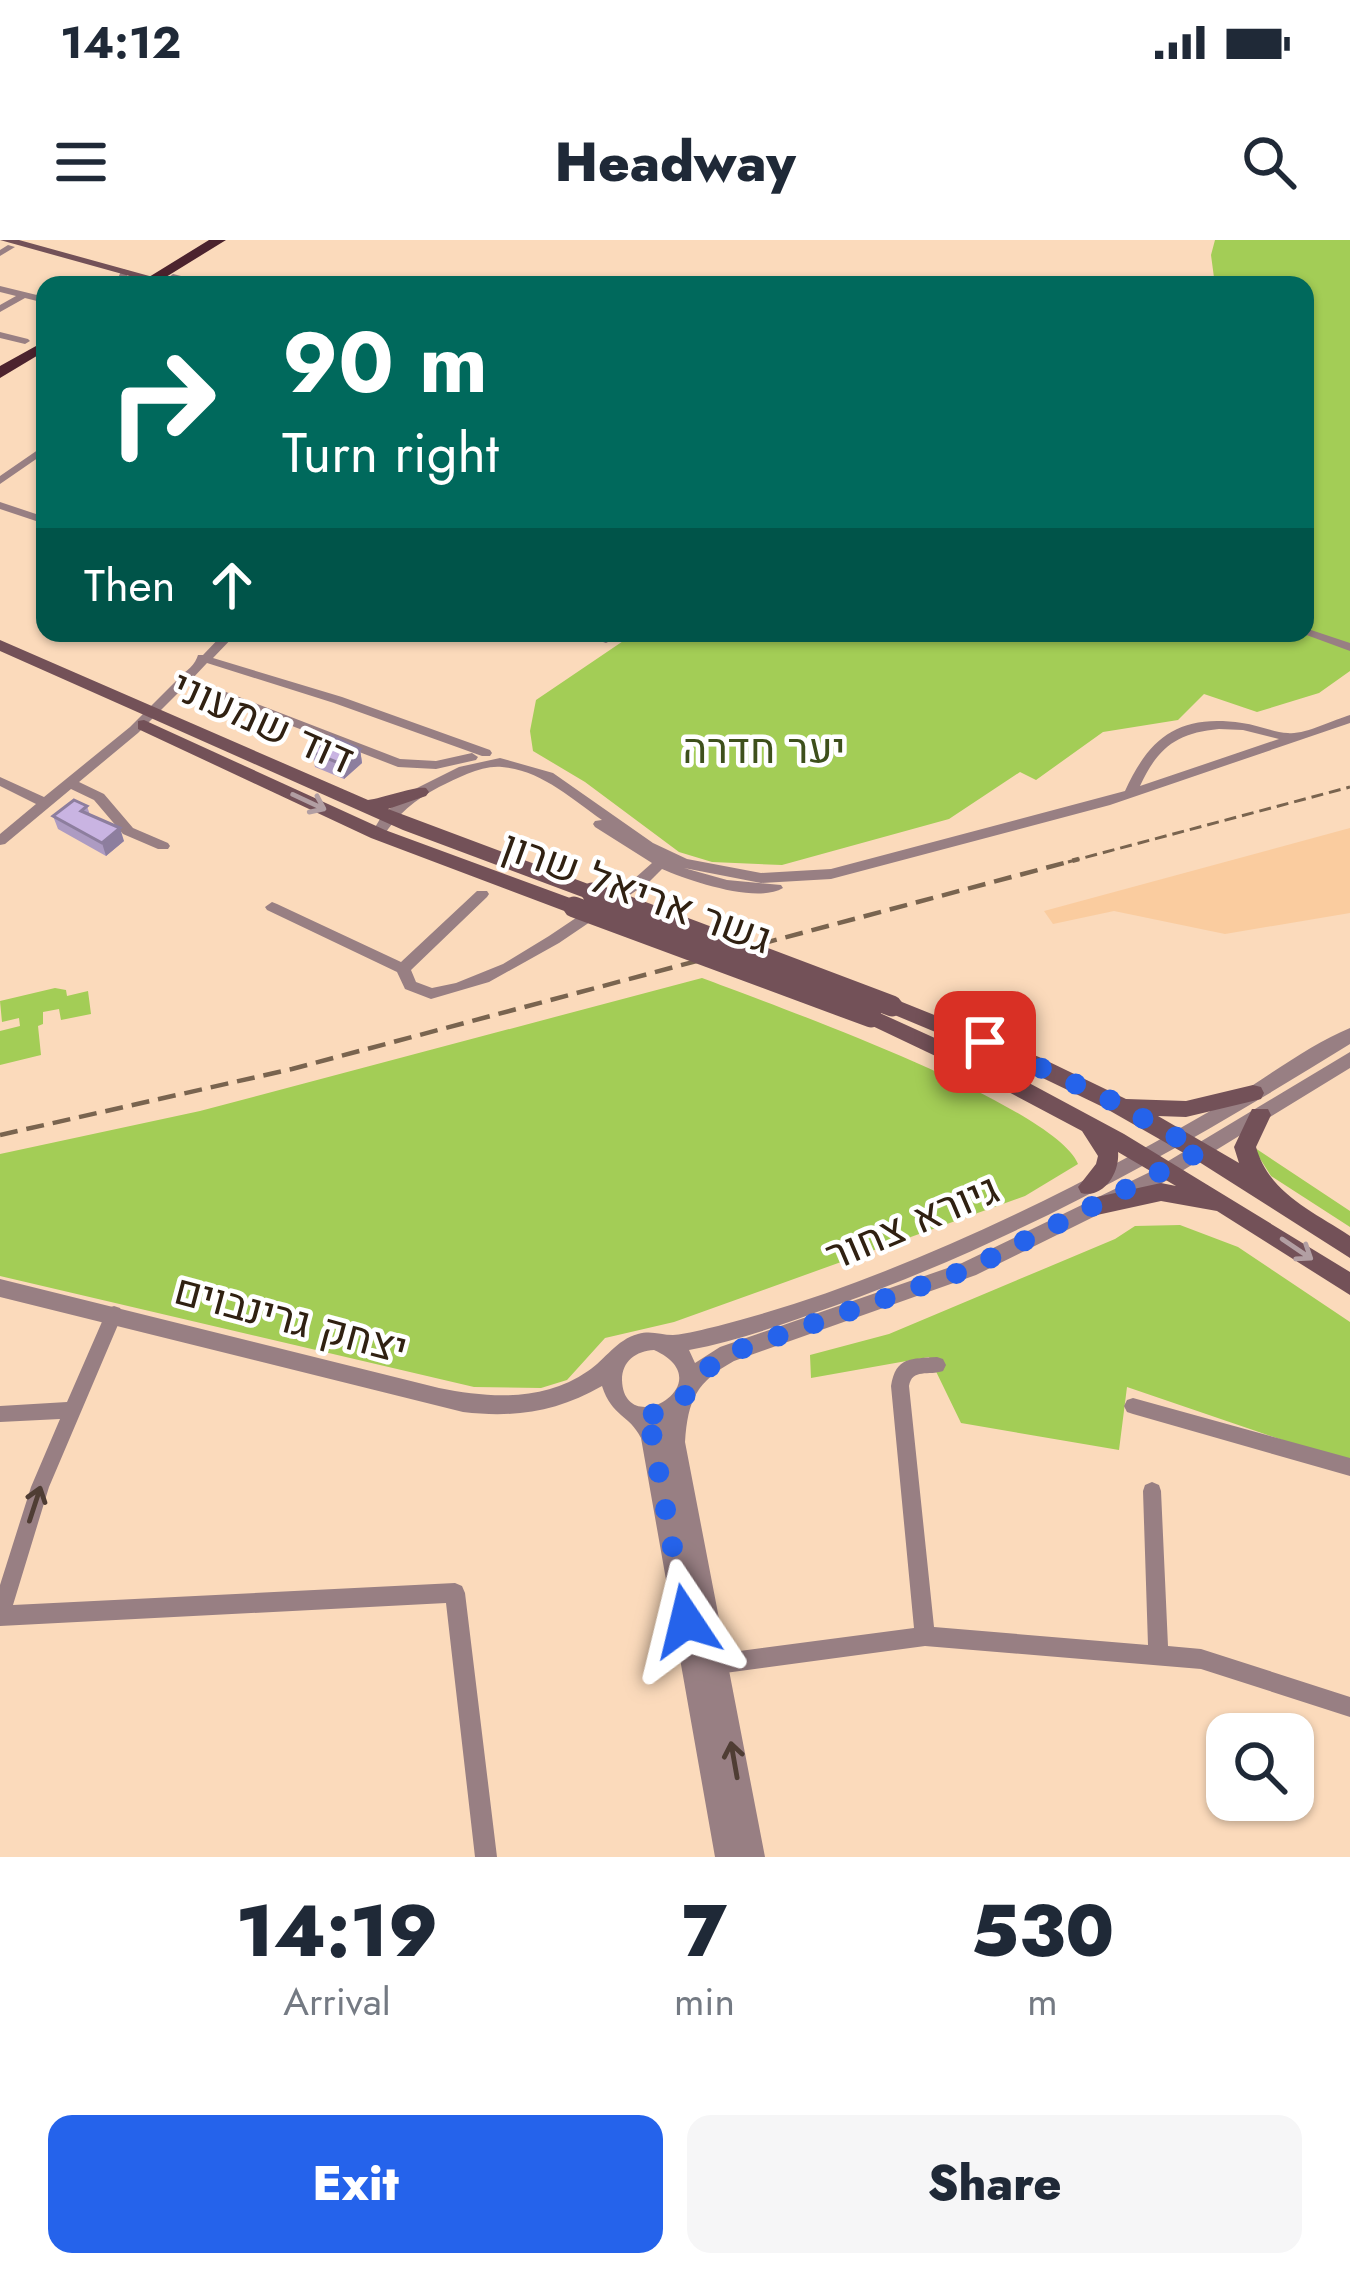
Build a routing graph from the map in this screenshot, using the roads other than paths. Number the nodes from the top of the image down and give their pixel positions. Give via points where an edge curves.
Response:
1 (219, 240) edge
2 (236, 240) edge
3 (18, 242) edge
4 (0, 253) edge
5 (190, 262) junction
6 (125, 276) edge
7 (132, 276) edge
8 (169, 276) edge
9 (188, 276) edge
10 (0, 289) edge
11 (24, 295) junction
12 (36, 298) edge
13 (0, 309) edge
14 (0, 335) edge
15 (25, 341) dead end
16 (36, 351) edge
17 (36, 362) edge
18 (0, 373) edge
19 (0, 384) edge
20 (36, 448) edge
21 (36, 451) edge
22 (0, 468) edge
23 (0, 481) edge
24 (0, 506) edge
25 (36, 518) edge
26 (1314, 634) edge
27 (221, 642) edge
28 (0, 645) edge
29 (1350, 647) edge
30 (202, 658) junction
31 (0, 660) edge
32 (178, 683) junction
33 (143, 716) junction
34 (1347, 722) edge
35 (1294, 739) junction
36 (0, 781) edge
37 (70, 783) junction
38 (1131, 793) junction
39 (425, 794) junction
40 (45, 803) junction
41 (358, 804) junction
42 (388, 824) junction
43 (431, 835) junction
44 (0, 841) edge
45 (163, 847) dead end
46 (658, 860) junction
47 (482, 894) dead end
48 (272, 907) dead end
49 (404, 969) junction
50 (1350, 1035) edge
51 (1350, 1059) edge
52 (1112, 1101) junction
53 (1257, 1104) junction
54 (1076, 1114) junction
55 (1190, 1145) junction
56 (1162, 1162) junction
57 (1093, 1197) junction
58 (1276, 1198) junction
59 (1252, 1219) junction
60 (1350, 1248) edge
61 (1350, 1285) edge
62 (0, 1288) edge
63 (114, 1313) junction
64 (663, 1345) junction
65 (614, 1364) junction
66 (937, 1365) dead end
67 (691, 1385) junction
68 (563, 1398) junction
69 (617, 1401) junction
70 (1133, 1406) dead end
71 (676, 1407) junction
72 (73, 1410) junction
73 (0, 1414) edge
74 (640, 1414) junction
75 (1350, 1467) edge
76 (1152, 1491) dead end
77 (0, 1615) edge
78 (925, 1636) junction
79 (1158, 1652) junction
80 (705, 1665) junction
81 (1350, 1707) edge
82 (486, 1857) edge
83 (728, 1857) edge
84 (752, 1857) edge

1 - 5 highway
2 - 5 highway
3 - 4 street
3 - 6 main road
5 - 7 highway
5 - 8 highway
5 - 9 highway
10 - 11 street
11 - 12 street
11 - 13 street
14 - 15 street
16 - 18 highway
17 - 19 highway
20 - 22 street
21 - 23 street
24 - 25 street
26 - 29 street
27 - 30 street
28 - 33 main road, דוד שמעוני
30 - 32 street
30 - 32 street via 486,753 398,764
31 - 33 main road, דוד שמעוני
32 - 33 street
33 - 37 street
33 - 41 main road, דוד שמעוני
33 -> 42 main road, דוד שמעוני
34 - 35 street
35 - 38 street
35 - 38 street via 1246,724 1200,725 1163,740 1141,761
36 - 40 street
37 - 40 street
37 - 45 street via 99,797 128,831
38 - 46 street via 809,884 712,882
39 - 41 main road
39 - 42 street
39 - 43 main road via 422,825
39 - 46 street via 474,776 527,776
40 - 44 street
41 - 42 main road, דוד שמעוני
42 - 43 main road, דוד שמעוני
42 - 54 main road, גשר אריאל שרון, bridge via 574,907 871,1017
43 - 52 main road, גשר אריאל שרון, bridge via 892,1006
46 - 49 street via 557,942 508,969 431,994 415,989
47 - 49 street
48 - 49 street
50 - 53 street
51 - 53 street
52 - 53 main road via 1150,1109
52 - 55 main road
53 - 55 street, גיורא צחור
53 - 58 main road via 1246,1156
54 - 56 main road, גשר אריאל שרון
54 - 57 main road via 1109,1155
55 - 56 street, גיורא צחור
55 - 58 main road
56 - 57 street, גיורא צחור
56 - 59 main road, גשר אריאל שרון
57 - 59 main road via 1161,1192
57 - 64 street, גיורא צחור via 888,1280 716,1336
57 - 67 street, גיורא צחור via 913,1292 727,1354
58 - 60 main road
59 -> 61 main road
62 - 63 street, יצחק גרינבוים
63 - 68 street, יצחק גרינבוים via 466,1404
63 - 72 street
64 - 65 street via 635,1346
64 - 67 street via 688,1365
65 - 68 street, יצחק גרינבוים
65 - 69 street
66 - 78 street via 910,1367 900,1386
67 - 71 street
68 - 69 street, יצחק גרינבוים
69 - 74 street
70 - 75 street
71 - 74 street
71 - 80 street
72 - 73 street
77 -> 72 street
74 - 80 street
76 - 79 street
77 - 82 street via 455,1592
78 - 79 street
78 - 80 street
79 - 81 street
80 - 83 street
84 -> 80 street

